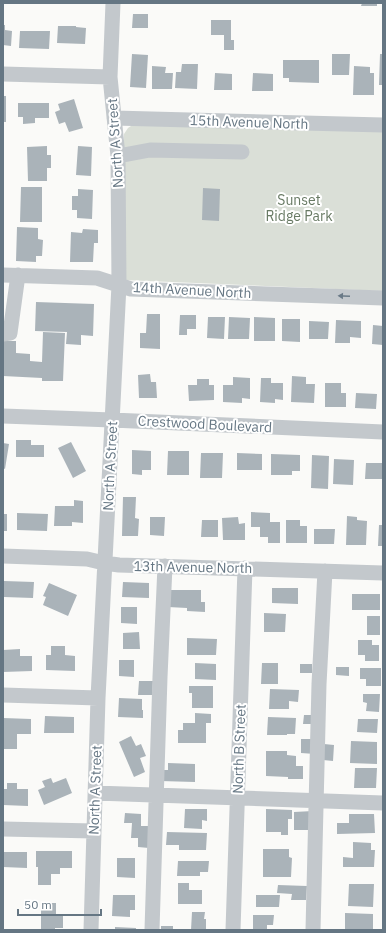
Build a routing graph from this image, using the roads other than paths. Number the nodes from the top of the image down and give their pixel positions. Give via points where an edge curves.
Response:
1 (113, 3) edge
2 (3, 74) edge
3 (110, 77) junction
4 (114, 118) junction
5 (383, 125) edge
6 (242, 152) dead end
7 (118, 156) junction
8 (3, 275) edge
9 (18, 275) junction
10 (119, 285) junction
11 (383, 298) edge
12 (9, 307) edge
13 (3, 334) edge
14 (3, 416) edge
15 (112, 420) junction
16 (383, 432) edge
17 (3, 556) edge
18 (104, 563) junction
19 (165, 566) junction
20 (245, 568) junction
21 (325, 571) junction
22 (383, 573) edge
23 (3, 695) edge
24 (98, 698) junction
25 (95, 794) junction
26 (156, 796) junction
27 (238, 798) junction
28 (317, 800) junction
29 (383, 802) edge
30 (3, 829) edge
31 (94, 831) junction
32 (91, 930) edge
33 (152, 930) edge
34 (233, 930) edge
35 (313, 930) edge

1 - 3 street, North A Street
2 - 3 street
3 - 4 street, North A Street
4 - 5 street, 15th Avenue North
4 - 7 street, North A Street
6 - 7 street via 150,150
7 - 10 street, North A Street
8 - 9 street, 14th Avenue North
9 - 10 street, 14th Avenue North via 97,278
9 - 12 street
11 -> 10 street, 14th Avenue North via 131,289
10 - 15 street, North A Street
12 - 13 street via 10,333
14 - 15 street, Crestwood Boulevard
15 - 16 street, Crestwood Boulevard
15 - 18 street, North A Street
17 - 18 street, 13th Avenue North via 87,559
18 - 19 street, 13th Avenue North
18 - 24 street, North A Street
19 - 20 street, 13th Avenue North
19 - 26 street
20 - 21 street, 13th Avenue North
20 - 27 street, North B Street
21 - 22 street, 13th Avenue North
21 - 28 street via 319,684
23 - 24 street
24 - 25 street, North A Street
25 - 26 street
25 - 31 street, North A Street
26 - 27 street
26 - 33 street
27 - 28 street
27 - 34 street, North B Street
28 - 29 street
28 - 35 street
30 - 31 street
31 - 32 street, North A Street

